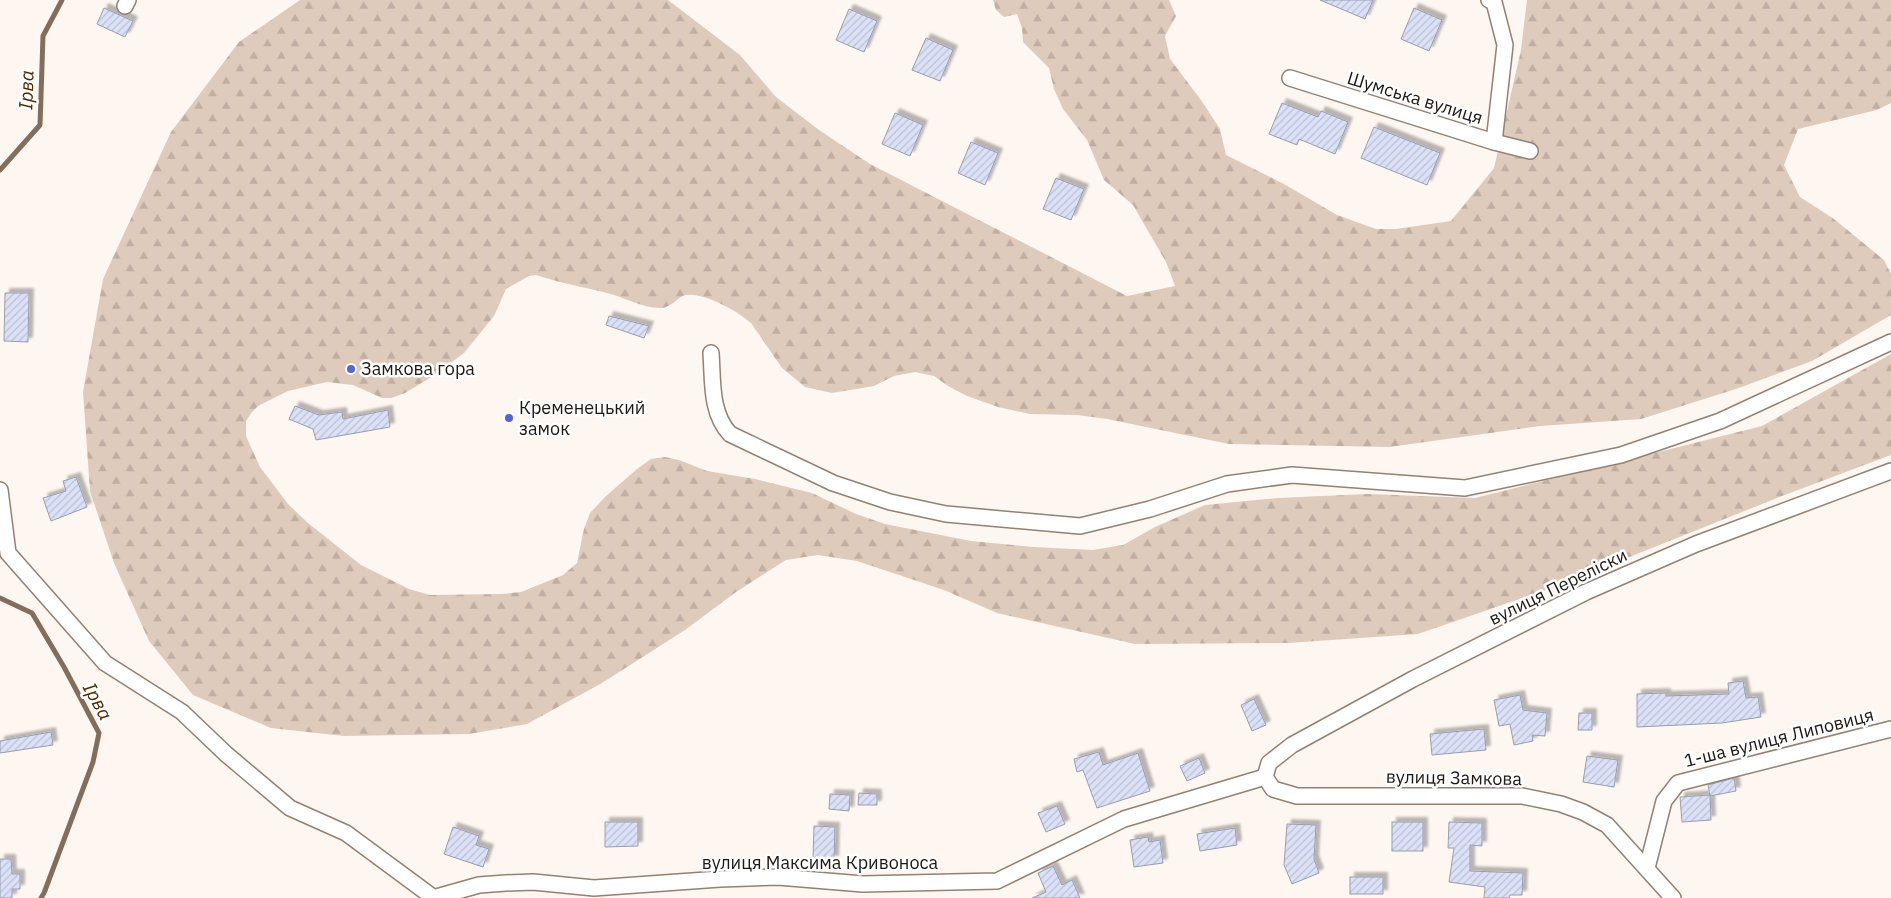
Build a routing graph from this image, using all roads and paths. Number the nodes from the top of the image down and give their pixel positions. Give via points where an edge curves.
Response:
1 (1489, 0) edge
2 (1290, 78) dead end
3 (1494, 142) junction
4 (1530, 151) dead end
5 (1891, 342) edge
6 (711, 353) dead end
7 (1891, 471) edge
8 (0, 490) edge
9 (1891, 729) edge
10 (1265, 777) junction
11 (1647, 868) junction
12 (434, 898) edge
13 (1673, 898) edge

1 - 3 street via 1494,2 1505,45
2 - 3 street, Шумська вулиця
3 - 4 street, Шумська вулиця
5 - 6 street via 1720,421 1621,455 1466,488 1292,475 1227,484 1150,509 1080,526 946,514 890,502 833,483 730,434 724,428 716,410
7 - 10 street, вулиця Переліски via 1696,544 1586,592 1413,679 1292,745 1269,763
8 - 12 street, вулиця Максима Кривоноса via 8,553 105,663 182,712 290,808 346,833
9 - 11 street, 1-ша вулиця Липовиця via 1678,783 1664,801
10 - 11 street, вулиця Замкова via 1273,789 1298,796 1522,796 1561,804 1607,825
10 - 12 street, вулиця Максима Кривоноса via 1124,819 997,880 863,884 778,877 594,888 533,882 479,885
11 - 13 street, вулиця Замкова

